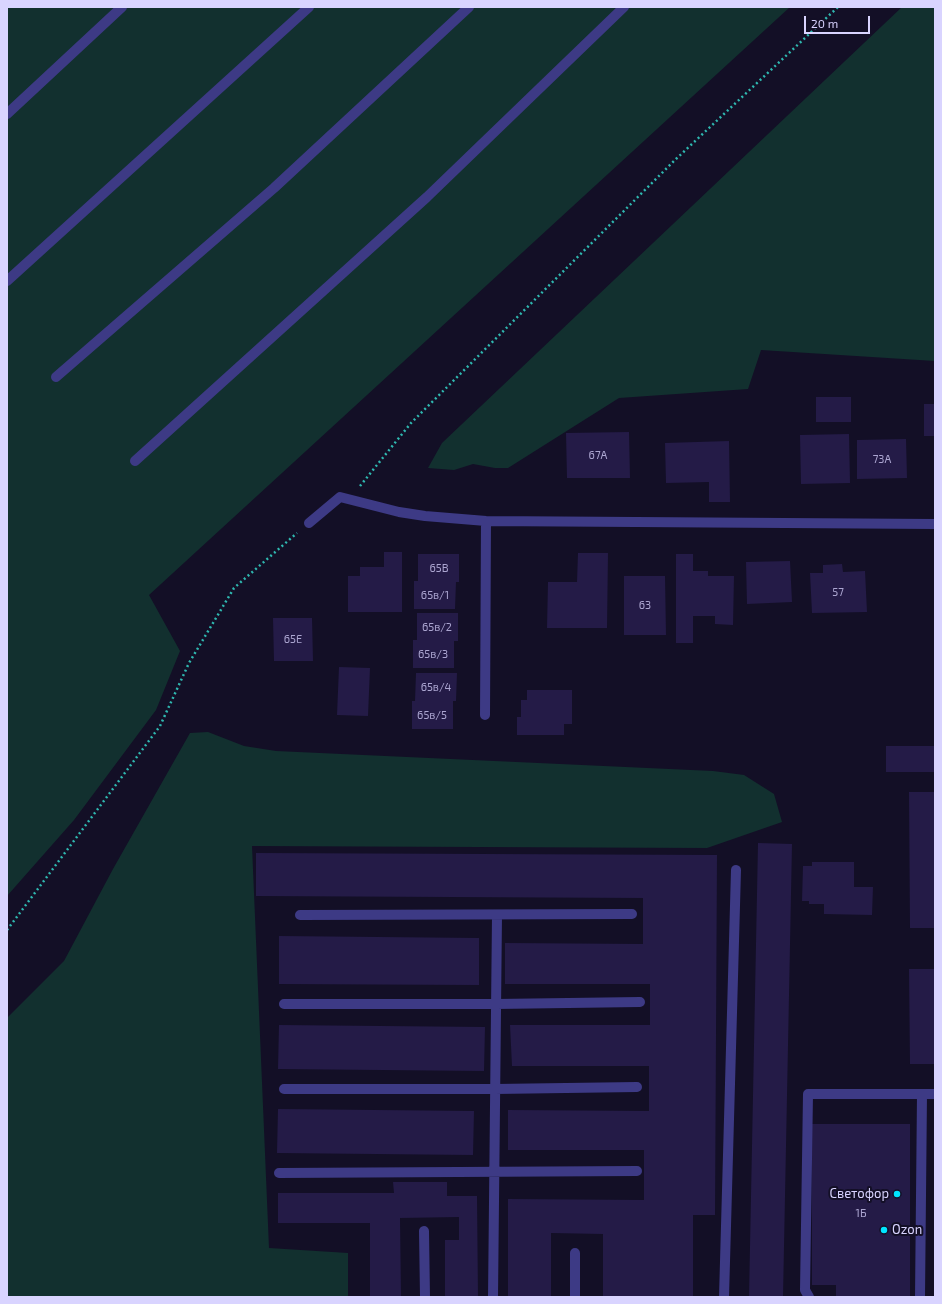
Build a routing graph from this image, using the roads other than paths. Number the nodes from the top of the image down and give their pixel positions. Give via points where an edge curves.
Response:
1 (122, 7) edge
2 (309, 7) edge
3 (469, 7) edge
4 (624, 7) edge
5 (7, 114) edge
6 (7, 281) edge
7 (56, 378) dead end
8 (135, 461) dead end
9 (486, 521) junction
10 (309, 523) road end
11 (935, 524) edge
12 (485, 714) dead end
13 (736, 870) dead end
14 (497, 914) junction
15 (632, 914) dead end
16 (300, 915) dead end
17 (640, 1002) dead end
18 (284, 1004) dead end
19 (496, 1004) junction
20 (637, 1087) dead end
21 (284, 1089) dead end
22 (495, 1089) junction
23 (922, 1094) junction
24 (935, 1094) edge
25 (637, 1171) dead end
26 (494, 1172) junction
27 (278, 1173) dead end
28 (424, 1231) dead end
29 (574, 1253) dead end
30 (425, 1297) edge
31 (493, 1297) edge
32 (575, 1297) edge
33 (724, 1297) edge
34 (810, 1297) edge
35 (920, 1297) edge

1 - 5 lane
2 - 6 lane
3 - 7 lane via 274,188
4 - 8 lane via 427,197
9 - 10 lane via 399,512 340,497
9 - 11 lane
9 - 12 lane
13 - 33 lane
14 - 15 lane
14 - 16 lane
14 - 19 lane
17 - 19 lane
18 - 19 lane
19 - 22 lane
20 - 22 lane
21 - 22 lane
22 - 26 lane
23 - 24 lane
23 - 34 lane via 808,1094 806,1290
23 - 35 lane
25 - 26 lane
26 - 27 lane
26 - 31 lane
28 - 30 lane
29 - 32 lane

